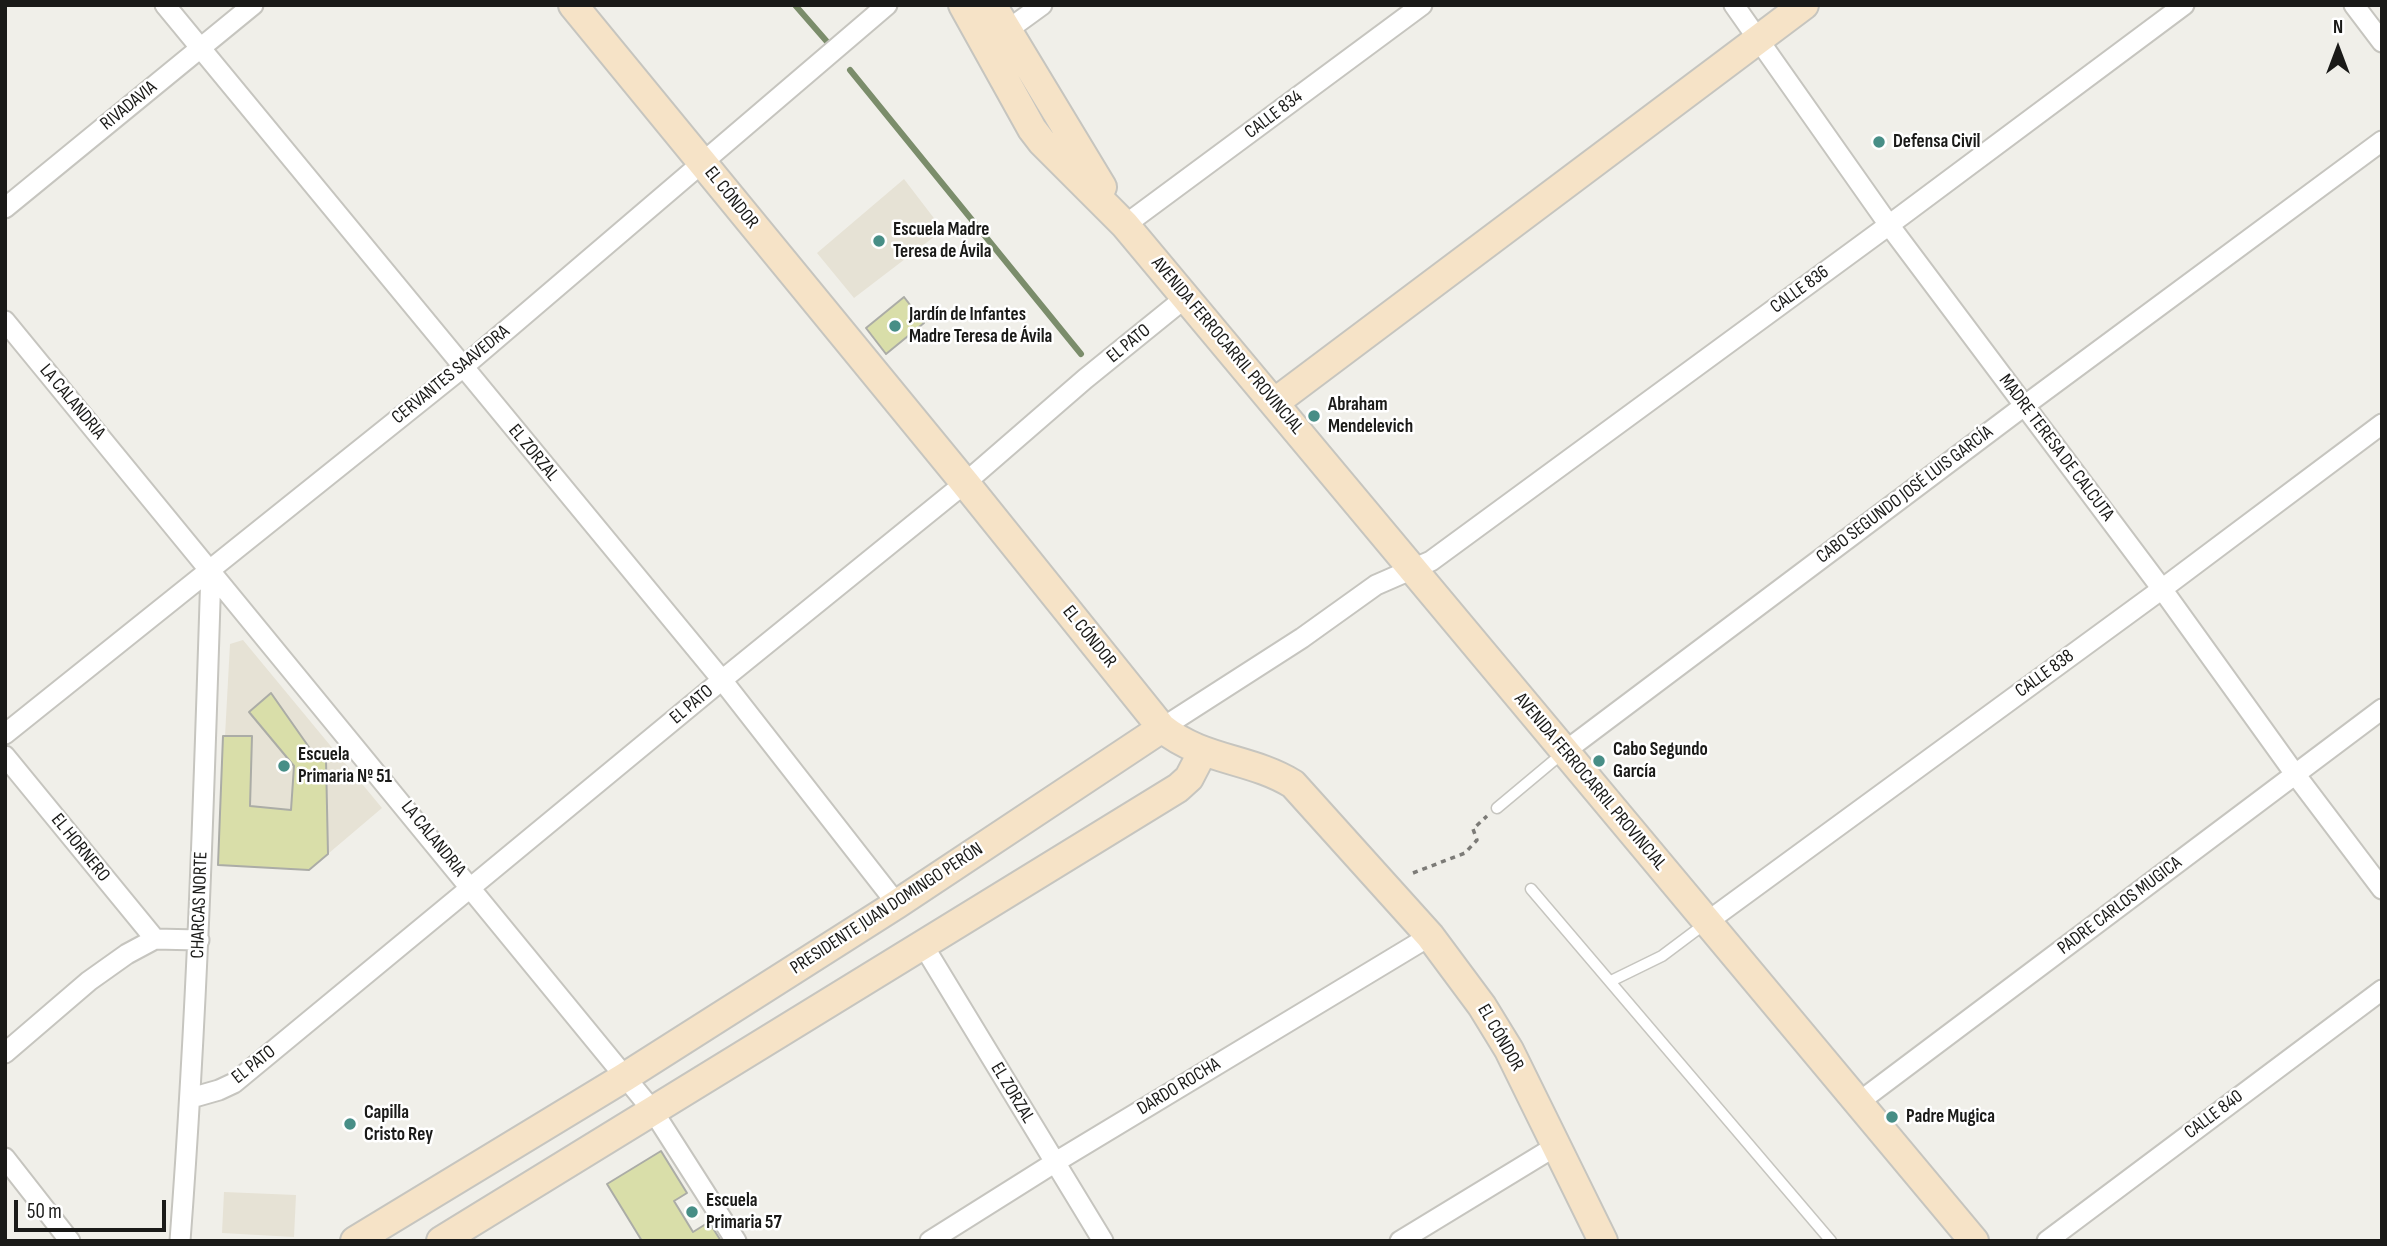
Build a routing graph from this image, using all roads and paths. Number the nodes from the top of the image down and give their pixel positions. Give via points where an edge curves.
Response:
1 (165, 5) edge
2 (253, 5) edge
3 (573, 5) edge
4 (887, 5) edge
5 (962, 5) edge
6 (992, 5) edge
7 (1042, 5) edge
8 (1422, 5) edge
9 (1734, 5) edge
10 (1804, 5) edge
11 (2184, 5) edge
12 (2354, 5) edge
13 (996, 39) junction
14 (1759, 39) junction
15 (2382, 42) edge
16 (201, 48) junction
17 (2382, 141) edge
18 (703, 164) junction
19 (5, 208) edge
20 (1125, 225) junction
21 (1889, 225) junction
22 (1185, 298) junction
23 (5, 321) edge
24 (462, 368) junction
25 (1274, 403) junction
26 (2024, 405) junction
27 (2382, 424) edge
28 (965, 483) junction
29 (1413, 569) junction
30 (211, 570) junction
31 (2162, 589) junction
32 (722, 680) junction
33 (2382, 709) edge
34 (1162, 728) junction
35 (5, 734) edge
36 (1203, 751) junction
37 (1564, 752) junction
38 (5, 757) edge
39 (2295, 774) junction
40 (1497, 808) joint
41 (1413, 873) dead end
42 (473, 888) junction
43 (2382, 889) edge
44 (1531, 890) dead end
45 (897, 904) junction
46 (1707, 922) junction
47 (1430, 936) junction
48 (155, 939) junction
49 (199, 940) junction
50 (923, 945) junction
51 (1611, 981) junction
52 (2382, 990) edge
53 (5, 1053) edge
54 (625, 1077) junction
55 (191, 1098) junction
56 (1859, 1102) junction
57 (653, 1111) junction
58 (1556, 1146) junction
59 (5, 1158) edge
60 (1054, 1163) junction
61 (1969, 1239) edge
62 (70, 1241) edge
63 (180, 1241) edge
64 (355, 1241) edge
65 (441, 1241) edge
66 (736, 1241) edge
67 (930, 1241) edge
68 (1103, 1241) edge
69 (1400, 1241) edge
70 (1603, 1241) edge
71 (1831, 1241) edge
72 (2047, 1241) edge

1 - 16 street, EL ZORZAL
2 - 16 street, RIVADAVIA
3 - 18 main road, EL CÓNDOR
4 - 18 street, CERVANTES SAAVEDRA
5 - 13 main road
6 - 13 main road
7 - 13 street
8 - 20 street, CALLE 834
9 - 14 street, MADRE TERESA DE CALCUTA
10 - 14 main road
11 - 21 street, CALLE 836
12 - 15 street
13 - 20 main road, AVENIDA FERROCARRIL PROVINCIAL
14 - 21 street, MADRE TERESA DE CALCUTA
14 - 25 main road
16 - 19 street, RIVADAVIA
16 - 24 street, EL ZORZAL
17 - 26 street, CABO SEGUNDO JOSÉ LUIS GARCÍA
18 - 24 street, CERVANTES SAAVEDRA
18 - 28 main road, EL CÓNDOR
20 - 22 main road, AVENIDA FERROCARRIL PROVINCIAL
21 - 26 street, MADRE TERESA DE CALCUTA
21 - 29 street, CALLE 836 via 1431,561
22 - 25 main road, AVENIDA FERROCARRIL PROVINCIAL
22 - 28 street, EL PATO
23 - 30 street, LA CALANDRIA
24 - 30 street, CERVANTES SAAVEDRA
24 - 32 street, EL ZORZAL
25 - 29 main road, AVENIDA FERROCARRIL PROVINCIAL
26 - 31 street, MADRE TERESA DE CALCUTA
26 - 37 street, CABO SEGUNDO JOSÉ LUIS GARCÍA
27 - 31 street, CALLE 838
28 - 32 street, EL PATO
28 - 34 main road, EL CÓNDOR
29 - 34 street, PRESIDENTE JUAN DOMINGO PERÓN via 1376,585
29 - 37 main road, AVENIDA FERROCARRIL PROVINCIAL
30 - 35 street, CERVANTES SAAVEDRA
30 - 42 street, LA CALANDRIA
30 - 49 street, CHARCAS NORTE
31 - 39 street, MADRE TERESA DE CALCUTA
31 - 46 street, CALLE 838
32 - 42 street, EL PATO
32 - 45 street, EL ZORZAL
33 - 39 street, PADRE CARLOS MUGICA
34 - 36 main road, EL CÓNDOR
34 - 45 main road, PRESIDENTE JUAN DOMINGO PERÓN
36 - 47 main road, EL CÓNDOR via 1293,784
36 - 50 main road via 1178,789
37 - 40 lane
37 - 46 main road, AVENIDA FERROCARRIL PROVINCIAL
38 - 48 street, EL HORNERO
39 - 43 street, MADRE TERESA DE CALCUTA
39 - 56 street, PADRE CARLOS MUGICA
40 - 41 path via 1473,829 1477,840 1465,853
42 - 54 street, LA CALANDRIA
42 - 55 street, EL PATO via 234,1083
44 - 51 lane
45 - 54 main road, PRESIDENTE JUAN DOMINGO PERÓN
46 - 51 lane via 1662,956
46 - 56 main road, AVENIDA FERROCARRIL PROVINCIAL
47 - 58 main road, EL CÓNDOR via 1510,1050
47 - 60 street, DARDO ROCHA
48 - 49 street
48 - 53 street via 89,981
49 - 55 street, CHARCAS NORTE
50 - 57 main road
50 - 60 street, EL ZORZAL
51 - 71 lane
52 - 72 street, CALLE 840
54 - 57 street, LA CALANDRIA
54 - 64 main road, PRESIDENTE JUAN DOMINGO PERÓN
55 - 63 street, CHARCAS NORTE
56 - 61 main road, AVENIDA FERROCARRIL PROVINCIAL
57 - 65 main road
57 - 66 street, LA CALANDRIA
58 - 69 street
58 - 70 main road, EL CÓNDOR
59 - 62 street
60 - 67 street, DARDO ROCHA
60 - 68 street, EL ZORZAL

